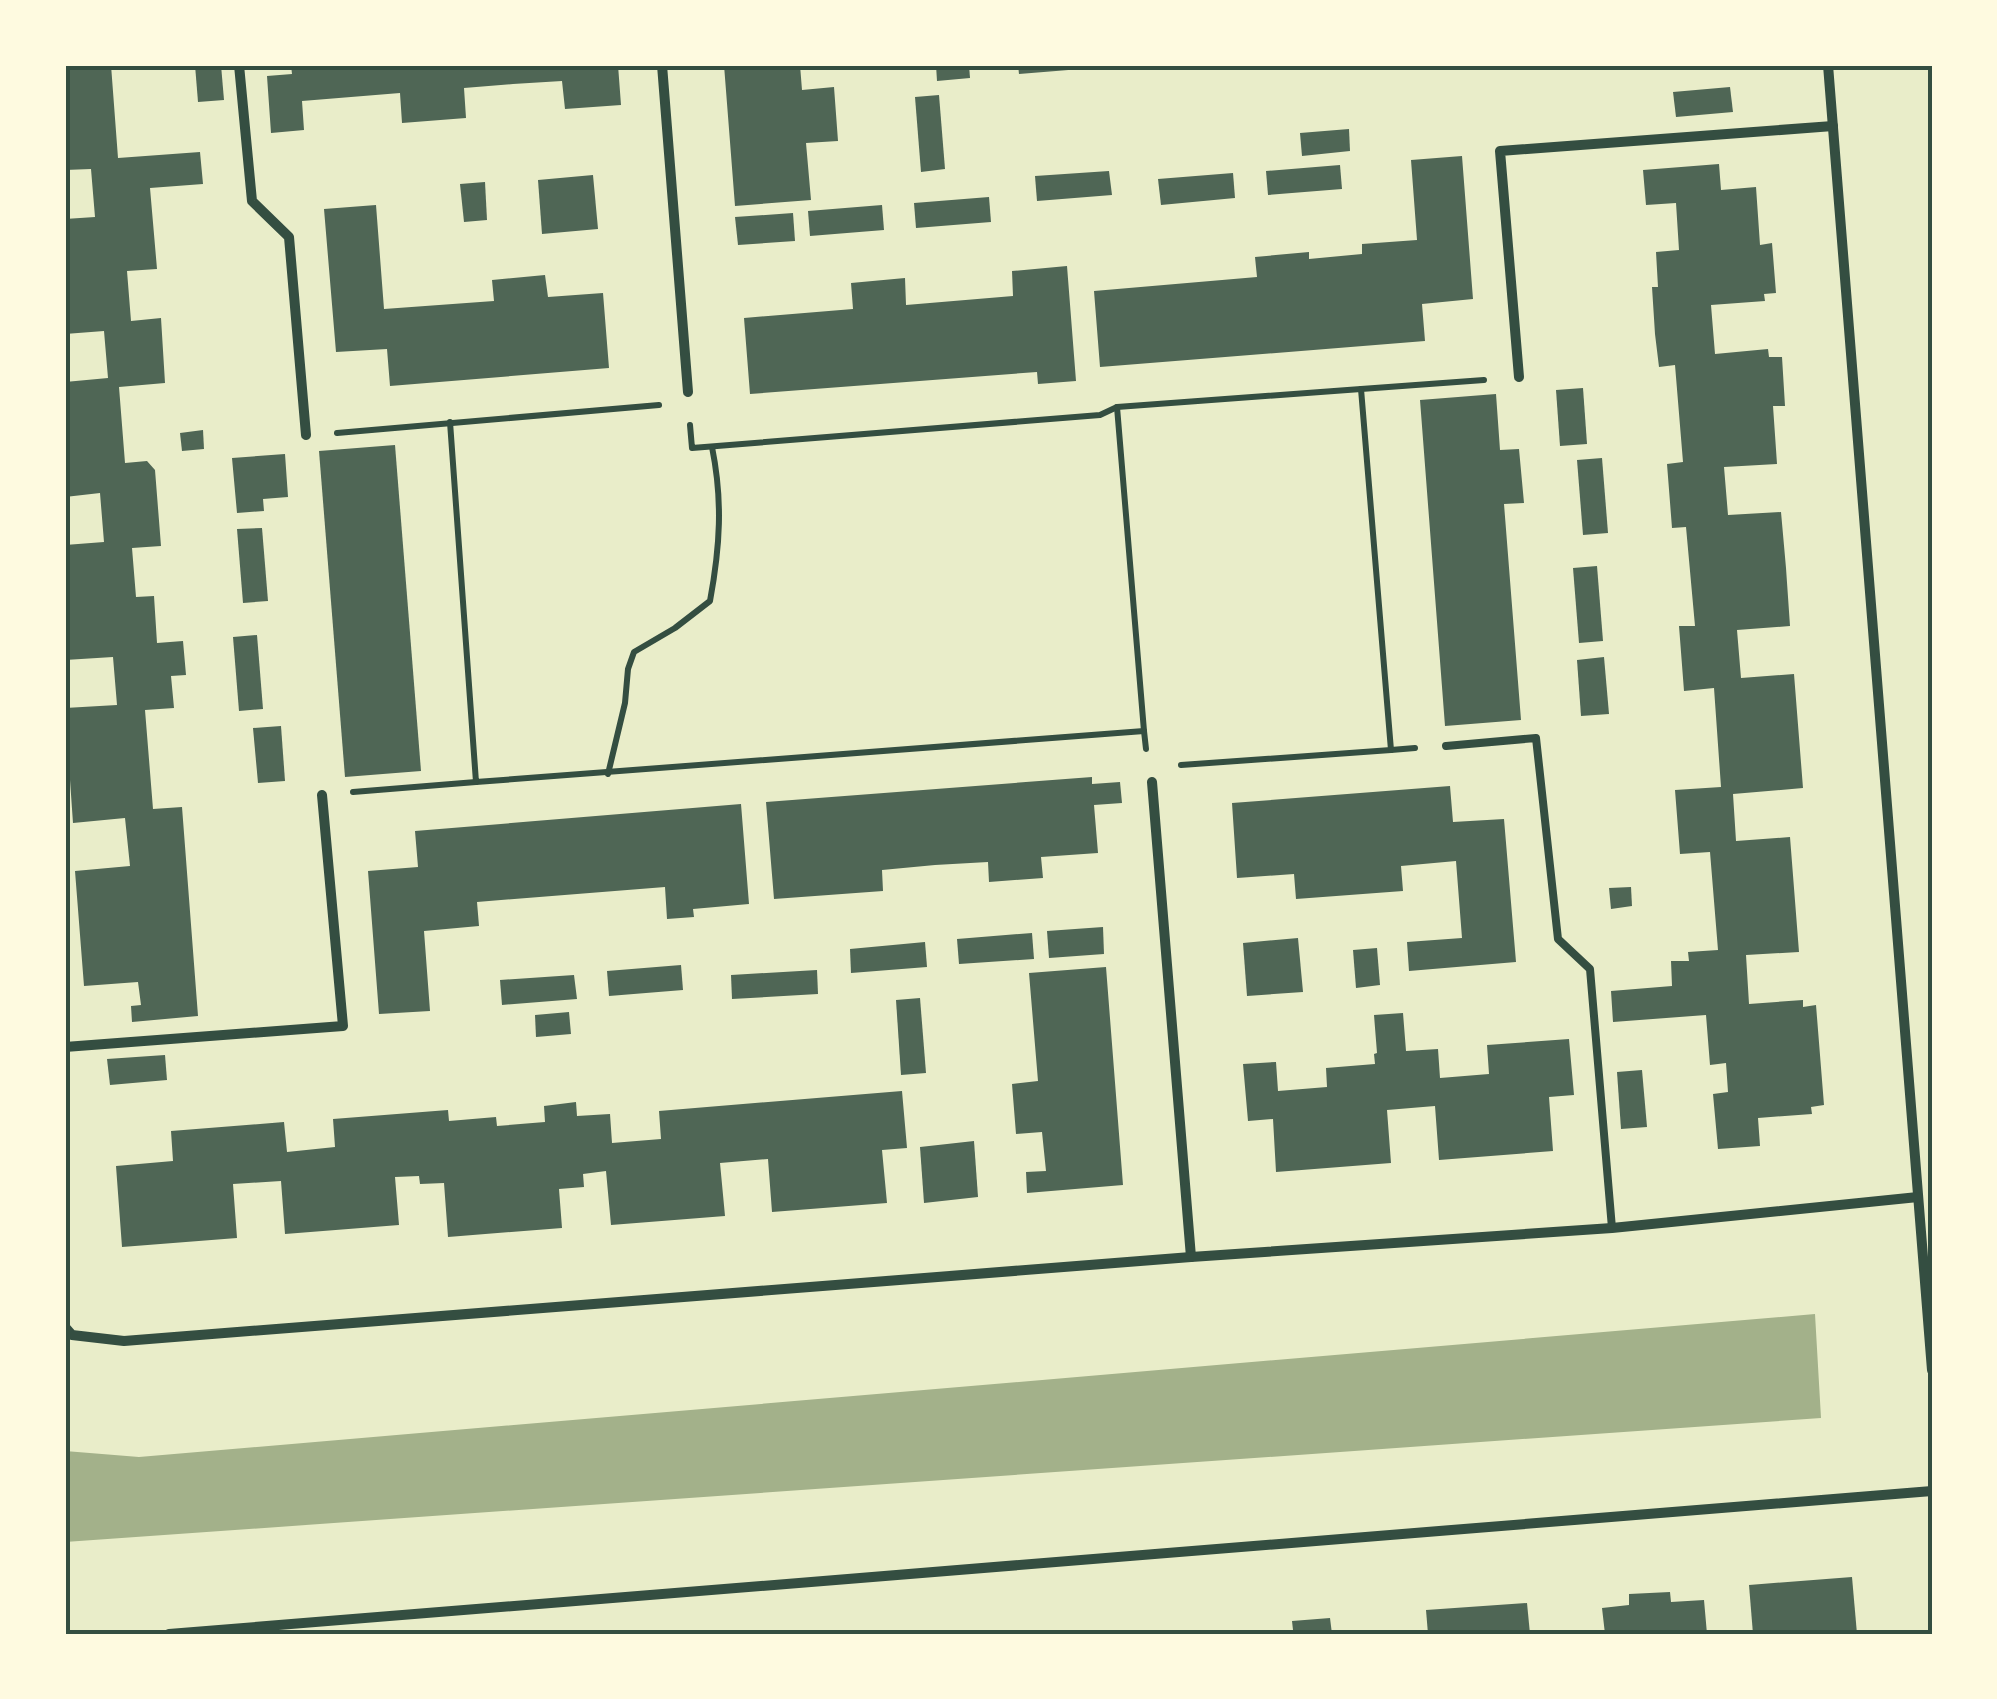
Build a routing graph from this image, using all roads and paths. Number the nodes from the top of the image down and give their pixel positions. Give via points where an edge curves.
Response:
1 (239, 65) edge
2 (662, 65) edge
3 (1828, 65) edge
4 (1833, 126) junction
5 (1520, 378) joint
6 (1361, 389) junction
7 (688, 392) dead end
8 (668, 404) dead end
9 (1117, 408) junction
10 (690, 418) dead end
11 (450, 422) junction
12 (306, 436) joint
13 (712, 447) junction
14 (1144, 731) junction
15 (1446, 746) dead end
16 (1166, 766) dead end
17 (1148, 768) dead end
18 (608, 774) junction
19 (476, 782) junction
20 (1152, 782) dead end
21 (322, 795) joint
22 (65, 1047) edge
23 (1918, 1197) junction
24 (1612, 1228) junction
25 (1191, 1256) junction
26 (65, 1327) edge
27 (1932, 1370) edge
28 (1932, 1491) edge
29 (169, 1634) edge

1 - 12 street via 252,201 289,237
2 - 7 street
3 - 4 street
4 - 5 street via 1500,151
4 - 23 street
5 - 6 path
6 - 9 path
6 - 16 path via 1391,750
8 - 11 path
9 - 13 path via 1100,415
9 - 14 path
10 - 13 path via 692,448
11 - 12 path
11 - 19 path
13 - 18 path via 721,490 710,600 634,652 626,665
14 - 17 path
14 - 18 path
15 - 24 lane via 1536,738 1558,939 1590,969
18 - 19 path
19 - 21 path
20 - 25 street
21 - 22 street via 343,1026
23 - 24 street
23 - 27 street
24 - 25 street
25 - 26 street via 124,1341 72,1335
28 - 29 street

